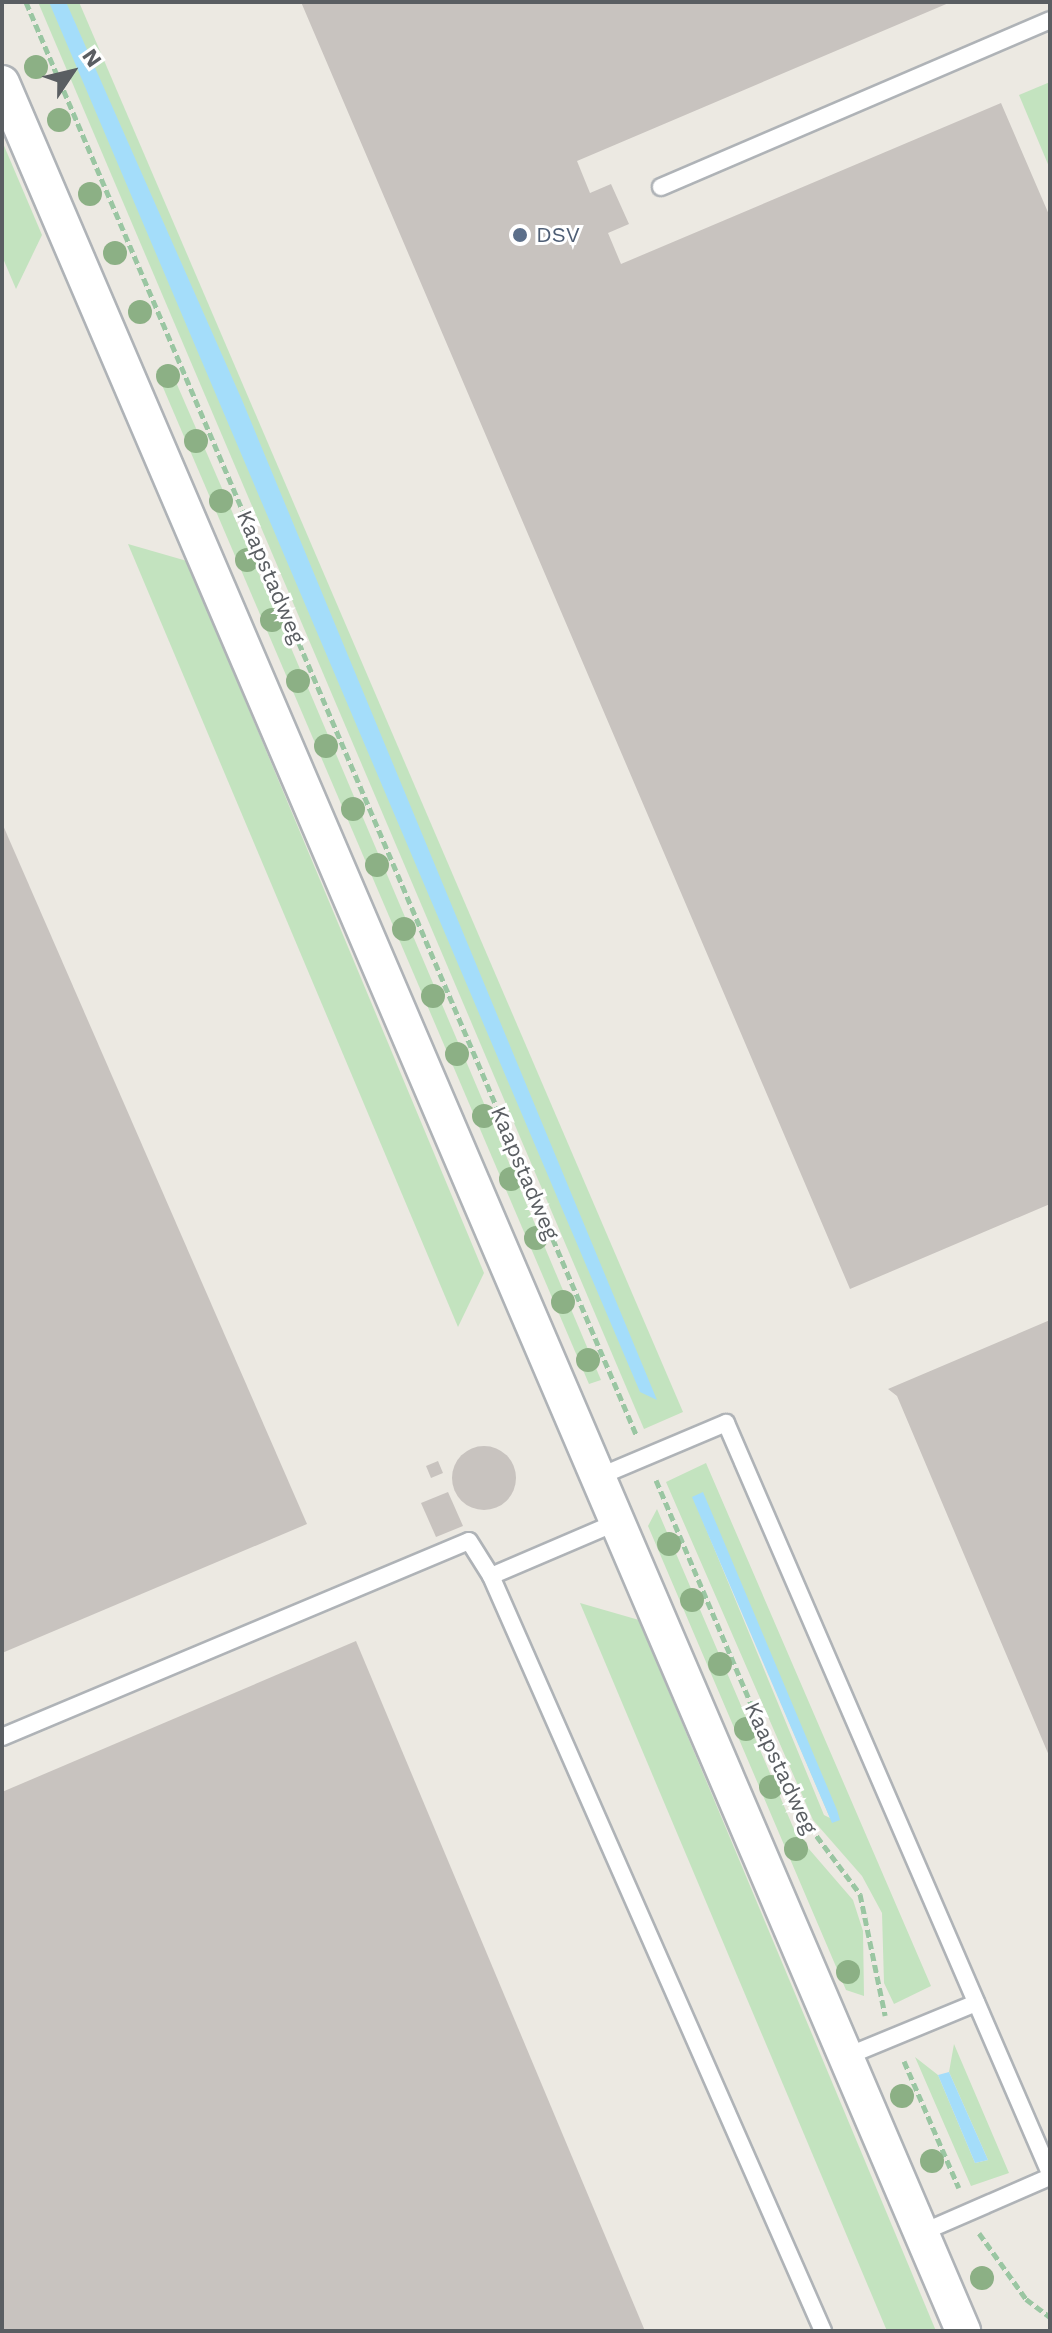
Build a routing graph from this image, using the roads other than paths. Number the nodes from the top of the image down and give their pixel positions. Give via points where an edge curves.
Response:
1 (1050, 20) edge
2 (2, 83) edge
3 (661, 187) dead end
4 (598, 1477) junction
5 (617, 1522) junction
6 (491, 1576) junction
7 (2, 1737) edge
8 (976, 2003) junction
9 (845, 2057) junction
10 (1050, 2175) edge
11 (921, 2233) junction
12 (823, 2331) edge
13 (963, 2331) edge

1 - 3 lane
2 - 4 street
4 - 5 street
4 - 8 lane via 726,1423
5 - 6 lane
5 - 9 street
6 - 7 lane via 469,1541
6 - 12 lane
8 - 9 lane
8 - 10 lane
9 - 11 street
10 - 11 lane
11 - 13 street

